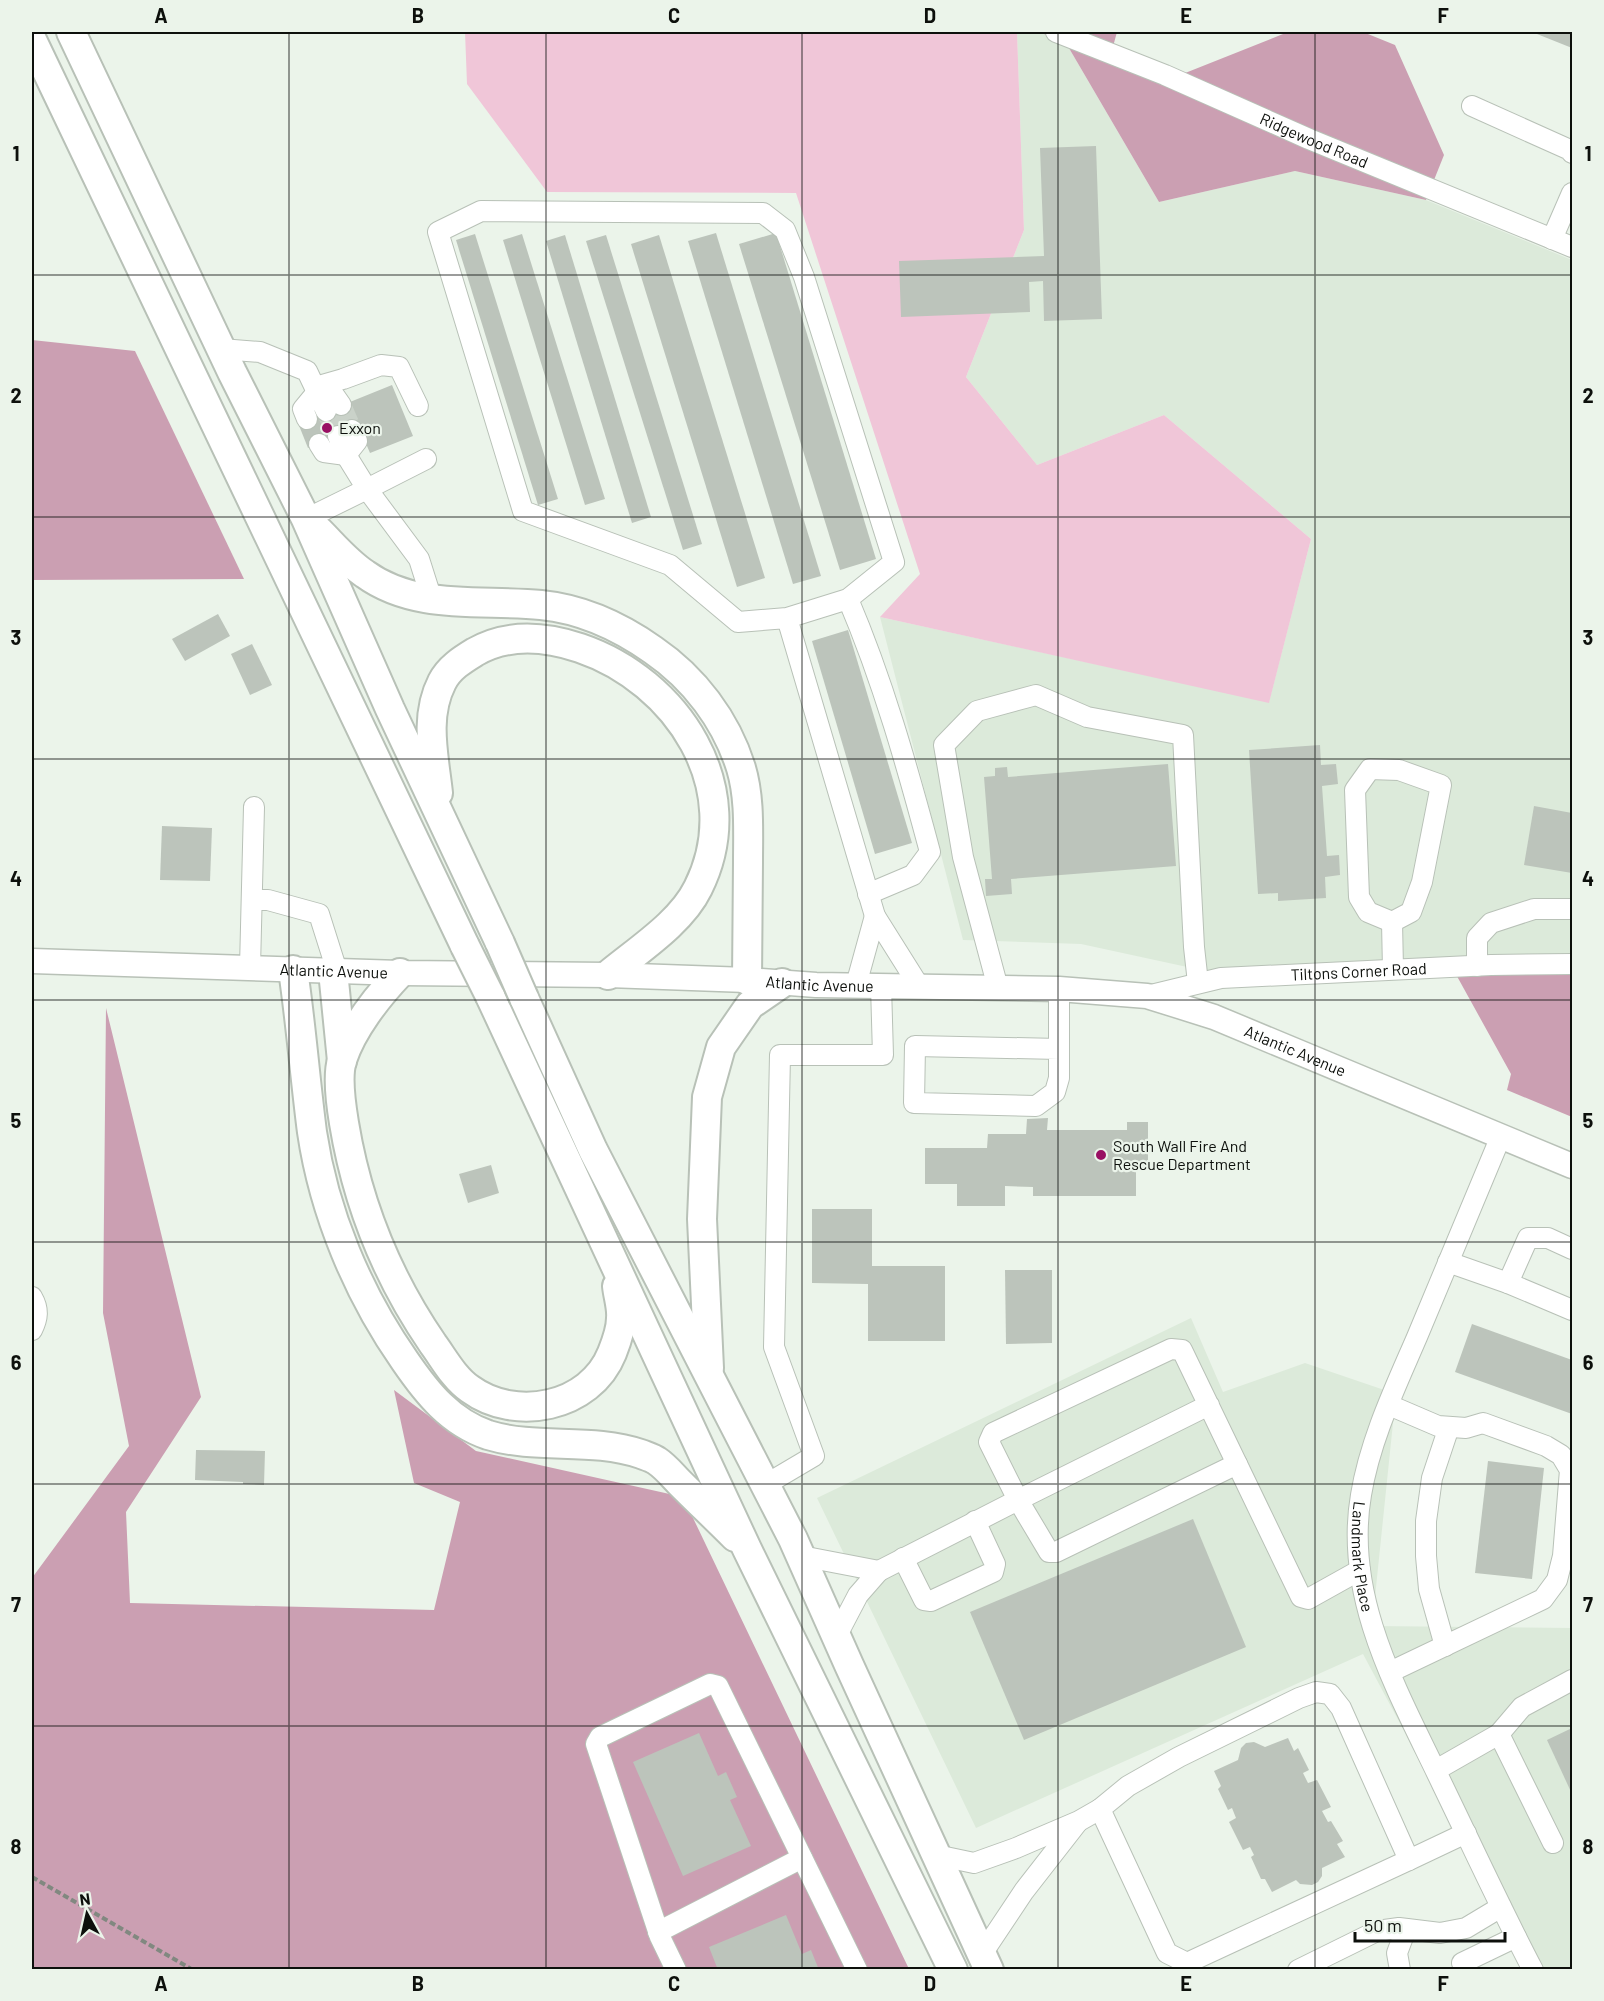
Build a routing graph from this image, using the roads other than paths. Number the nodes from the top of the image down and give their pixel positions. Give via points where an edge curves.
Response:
1 (71, 32) edge
2 (1056, 32) edge
3 (32, 40) edge
4 (1472, 106) dead end
5 (1572, 153) edge
6 (1572, 193) edge
7 (1552, 239) junction
8 (1572, 247) edge
9 (221, 349) junction
10 (316, 390) junction
11 (418, 406) dead end
12 (334, 408) tunnel mouth
13 (307, 419) tunnel mouth
14 (345, 433) tunnel mouth
15 (319, 444) tunnel mouth
16 (346, 455) junction
17 (426, 459) dead end
18 (367, 489) junction
19 (306, 519) junction
20 (848, 599) junction
21 (432, 600) junction
22 (788, 618) junction
23 (254, 807) dead end
24 (440, 813) junction
25 (868, 894) junction
26 (253, 900) junction
27 (1572, 909) edge
28 (875, 916) junction
29 (1392, 921) junction
30 (32, 961) edge
31 (1572, 964) edge
32 (1477, 966) junction
33 (250, 967) junction
34 (1393, 969) junction
35 (294, 970) junction
36 (335, 971) junction
37 (400, 973) junction
38 (608, 975) junction
39 (747, 980) junction
40 (782, 983) junction
41 (1198, 984) junction
42 (856, 985) junction
43 (881, 986) junction
44 (920, 986) junction
45 (998, 988) junction
46 (1059, 989) junction
47 (1147, 996) junction
48 (1059, 1049) junction
49 (342, 1061) junction
50 (1502, 1136) junction
51 (1572, 1166) edge
52 (1572, 1249) edge
53 (1448, 1262) junction
54 (614, 1263) junction
55 (1508, 1283) junction
56 (32, 1297) edge
57 (1572, 1310) edge
58 (32, 1330) edge
59 (709, 1376) junction
60 (1209, 1405) junction
61 (1389, 1405) junction
62 (1449, 1427) junction
63 (1237, 1464) junction
64 (765, 1485) junction
65 (1018, 1500) junction
66 (975, 1521) junction
67 (747, 1549) junction
68 (801, 1556) junction
69 (903, 1558) junction
70 (1360, 1569) junction
71 (879, 1571) junction
72 (836, 1637) junction
73 (1445, 1646) junction
74 (1390, 1672) junction
75 (1572, 1680) edge
76 (1499, 1734) junction
77 (1436, 1770) junction
78 (1100, 1809) junction
79 (1079, 1821) junction
80 (1466, 1833) junction
81 (1553, 1843) dead end
82 (936, 1856) junction
83 (802, 1858) junction
84 (1409, 1860) junction
85 (1501, 1907) junction
86 (1406, 1929) junction
87 (1446, 1931) junction
88 (658, 1932) junction
89 (1516, 1937) junction
90 (986, 1962) edge
91 (1189, 1966) edge
92 (1463, 1966) edge
93 (949, 1967) edge
94 (676, 1970) edge
95 (857, 1970) edge
96 (1298, 1970) edge
97 (1400, 1970) edge
98 (1533, 1970) edge

1 - 9 highway
2 - 7 street, Ridgewood Road
3 - 54 highway, bridge
4 - 5 street
6 - 7 street
7 - 8 street, Ridgewood Road
9 - 10 street via 260,352 307,371
9 - 19 highway
10 - 11 street via 381,365 399,367
10 - 12 street
10 - 13 street via 303,409
14 - 16 street
15 - 16 street via 324,452
16 - 18 street
17 - 18 street
18 - 19 street
18 - 21 street via 419,559
19 - 21 highway via 366,575 387,588
19 - 24 highway
20 - 22 street
20 - 22 street via 894,562 804,277 785,230 763,213 481,211 438,232 523,511 670,565 738,622
20 - 25 street via 906,761 930,852 913,875
21 - 39 highway via 540,605 578,612 635,637 676,668 705,698 732,744 746,794
22 - 25 street
23 - 26 street
24 - 38 highway via 430,725 435,701 442,681 453,668 487,645 518,638 570,644 619,665 656,693 682,722 702,760 712,790 712,845 705,873 688,904 676,919
24 - 59 highway, bridge via 592,1150
25 - 28 street
26 - 33 street
26 - 36 street via 268,900 319,914
27 - 32 street via 1534,909 1491,923 1477,938
28 - 42 street
28 - 44 street
29 - 29 street via 1411,912 1422,882 1441,785 1399,770 1370,769 1355,790 1359,897 1368,912
29 - 34 street
30 - 33 main road, Atlantic Avenue
31 - 32 street, Tiltons Corner Road
32 - 34 street, Tiltons Corner Road
33 - 35 main road, Atlantic Avenue
34 - 41 street, Tiltons Corner Road via 1221,978
35 - 36 main road, Atlantic Avenue
35 - 67 highway via 312,1133 330,1209 368,1300 424,1389 447,1412 490,1435 525,1442 613,1448 656,1460
36 - 37 main road, Atlantic Avenue
36 - 49 highway
37 - 38 main road, Atlantic Avenue
37 - 49 highway via 358,1027
38 - 39 main road, Atlantic Avenue
39 - 40 main road, Atlantic Avenue
40 - 42 main road, Atlantic Avenue
40 - 59 highway via 750,1005 721,1047 707,1097 702,1219
41 - 45 street via 1183,735 1087,717 1036,695 977,711 944,745 963,857
41 - 47 street, Tiltons Corner Road
42 - 43 main road, Atlantic Avenue
43 - 44 main road, Atlantic Avenue
43 - 64 street via 882,1055 780,1055 774,1347 814,1456
44 - 45 main road, Atlantic Avenue
45 - 46 main road, Atlantic Avenue
46 - 47 main road, Atlantic Avenue
46 - 48 street
47 - 50 main road, Atlantic Avenue via 1224,1021
48 - 48 street via 1055,1092 1036,1106 914,1103 915,1046
49 - 54 highway via 341,1106 363,1206 414,1317 447,1365 469,1388 502,1405 524,1408 566,1399 587,1386 612,1354 621,1318
50 - 51 main road, Atlantic Avenue
50 - 53 street, Landmark Place
52 - 55 street via 1548,1238 1528,1238
53 - 55 street
53 - 61 street, Landmark Place
54 - 67 highway
55 - 57 street
56 - 58 street via 37,1310
59 - 64 highway
60 - 63 street
60 - 65 street
60 - 65 street via 1182,1350 1171,1349 993,1433 989,1442
61 - 62 street via 1426,1422
61 - 70 street, Landmark Place via 1368,1461 1361,1496
62 - 73 street via 1432,1478 1426,1521 1429,1589
62 - 73 street via 1483,1423 1546,1446 1560,1455 1570,1470 1563,1556 1557,1580 1543,1599
63 - 65 street via 1056,1552 1049,1552
63 - 70 street via 1301,1597 1308,1599
64 - 68 highway
65 - 66 street
66 - 69 street
66 - 69 street via 995,1564 993,1572 931,1601 924,1600
67 - 93 highway
68 - 71 street
68 - 72 highway
69 - 71 street
70 - 74 street, Landmark Place via 1375,1638
71 - 72 street via 858,1594
72 - 82 highway
73 - 74 street
74 - 77 street, Landmark Place
75 - 76 street via 1522,1707
76 - 77 street
76 - 81 street
77 - 80 street, Landmark Place
78 - 79 street
78 - 84 street via 1128,1786 1179,1756 1299,1698 1316,1692 1330,1694 1341,1708
78 - 91 street via 1167,1953
79 - 82 street via 974,1863
79 - 90 street via 1024,1891
80 - 84 street
80 - 85 street, Landmark Place
82 - 90 highway
83 - 88 street
83 - 88 street via 718,1686 710,1684 600,1737 596,1744
83 - 95 street
84 - 91 street
85 - 87 street via 1466,1928
85 - 89 street, Landmark Place
86 - 87 street
86 - 96 street via 1377,1931
86 - 97 street via 1397,1953
87 - 92 street
88 - 94 street
89 - 92 street
89 - 98 street, Landmark Place

